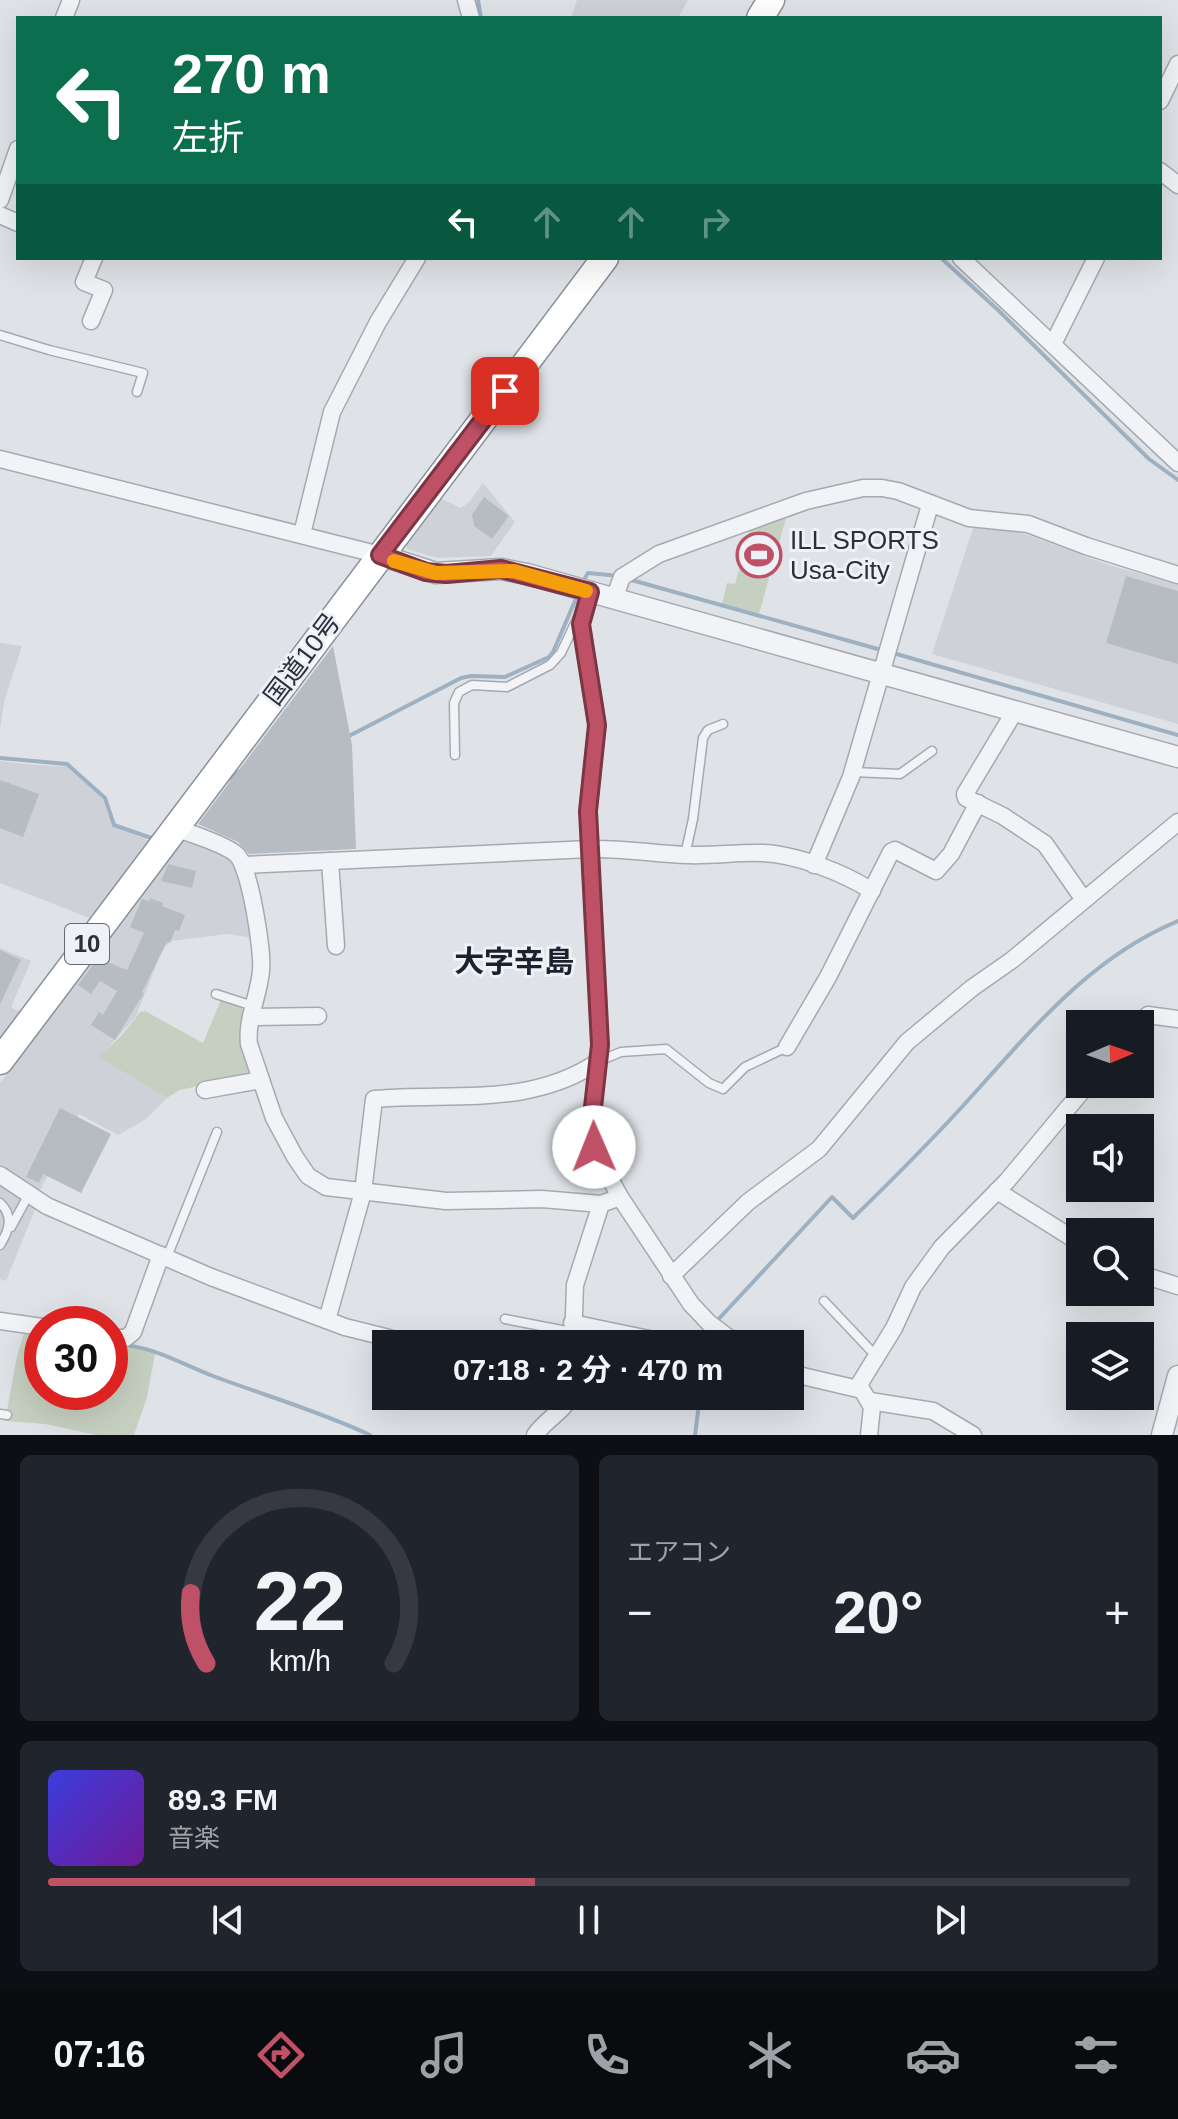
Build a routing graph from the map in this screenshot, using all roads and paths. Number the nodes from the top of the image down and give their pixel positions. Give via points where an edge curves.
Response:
1 (1178, 64) edge
2 (1162, 97) edge
3 (16, 155) edge
4 (1162, 173) edge
5 (1178, 185) edge
6 (0, 200) edge
7 (92, 260) edge
8 (416, 260) edge
9 (603, 260) edge
10 (1095, 260) edge
11 (978, 264) edge
12 (91, 321) dead end
13 (0, 335) edge
14 (1053, 344) junction
15 (137, 392) dead end
16 (0, 459) edge
17 (1178, 463) edge
18 (930, 505) junction
19 (302, 534) junction
20 (380, 555) junction
21 (1178, 575) edge
22 (614, 599) junction
23 (587, 602) junction
24 (879, 674) junction
25 (1015, 711) junction
26 (723, 724) dead end
27 (932, 751) dead end
28 (455, 755) dead end
29 (1178, 757) edge
30 (852, 772) junction
31 (978, 803) junction
32 (1178, 822) edge
33 (174, 828) junction
34 (590, 849) junction
35 (685, 855) junction
36 (330, 861) junction
37 (243, 865) junction
38 (814, 865) junction
39 (872, 891) junction
40 (1084, 900) junction
41 (336, 946) dead end
42 (216, 994) dead end
43 (253, 1011) junction
44 (318, 1016) dead end
45 (1154, 1016) edge
46 (1178, 1019) edge
47 (787, 1047) joint
48 (0, 1061) edge
49 (599, 1061) junction
50 (261, 1080) junction
51 (205, 1090) dead end
52 (1076, 1098) edge
53 (217, 1132) dead end
54 (0, 1175) edge
55 (997, 1191) junction
56 (363, 1192) junction
57 (28, 1196) junction
58 (620, 1197) junction
59 (0, 1203) edge
60 (601, 1204) junction
61 (1066, 1234) edge
62 (6, 1235) junction
63 (0, 1245) edge
64 (164, 1257) junction
65 (671, 1276) junction
66 (1154, 1278) edge
67 (1178, 1286) edge
68 (824, 1301) dead end
69 (505, 1319) dead end
70 (327, 1320) junction
71 (0, 1321) edge
72 (24, 1324) edge
73 (558, 1330) edge
74 (572, 1330) edge
75 (720, 1330) edge
76 (372, 1333) edge
77 (128, 1336) edge
78 (876, 1356) junction
79 (804, 1376) edge
80 (1178, 1376) edge
81 (857, 1388) junction
82 (870, 1401) junction
83 (560, 1410) edge
84 (535, 1435) edge
85 (869, 1435) edge
86 (973, 1435) edge
87 (1162, 1435) edge

1 - 2 street
3 - 6 street
4 - 5 street
7 - 12 street via 84,282 104,290
8 - 19 street via 332,412
9 - 20 highway, 国道10号 / 10
10 - 14 street
11 - 14 street
13 - 15 lane via 143,373
14 - 17 street
16 - 19 street
18 - 21 street via 969,518 1028,524
18 - 22 street via 882,488 806,501 659,554 622,577
18 - 24 street
19 - 20 street
20 - 23 street via 426,572 501,569
20 - 33 highway, 国道10号 / 10
22 - 23 street
22 - 24 street
23 - 28 lane via 554,662 507,687 472,685 459,692 454,703
23 - 34 street via 581,624 597,725
24 - 25 street
24 - 30 street
25 - 29 street
25 - 31 street via 966,790 966,798
26 - 35 lane via 703,738
27 - 30 lane via 900,774
30 - 38 street
31 - 39 street via 939,869 930,870 894,850
31 - 40 street via 1045,844
32 - 40 street
33 - 37 street via 232,852
33 - 48 highway, 国道10号 / 10
34 - 35 street
34 - 36 street
34 - 49 street
35 - 38 street via 767,853
36 - 37 street
36 - 41 street
37 - 43 street via 262,956
38 - 39 street
39 - 47 street
40 - 65 street via 907,1042 819,1149 748,1202
42 - 43 lane
43 - 44 street
43 - 50 street via 249,1044
45 - 46 street
47 - 49 lane via 745,1067 723,1089 666,1049 621,1052
49 - 56 street via 559,1084 538,1089 374,1099
49 - 58 street via 593,1140
50 - 51 street
50 - 56 street via 278,1126 308,1176 326,1187
52 - 55 street
53 - 64 lane
54 - 57 street
55 - 61 street
55 - 78 street via 934,1257
56 - 60 street via 446,1201
56 - 70 street
57 - 62 lane
57 - 64 street
58 - 60 street
58 - 65 street
59 - 62 lane via 8,1214
60 - 74 street via 575,1285
62 - 63 lane
64 - 70 street
64 - 77 street
65 - 75 street via 696,1310
66 - 67 street
68 - 78 lane
69 - 73 lane
70 - 76 street
71 - 72 street
78 - 81 street
79 - 81 street
80 - 87 street
81 - 82 street
82 - 85 street
82 - 86 street via 933,1411
83 - 84 street

